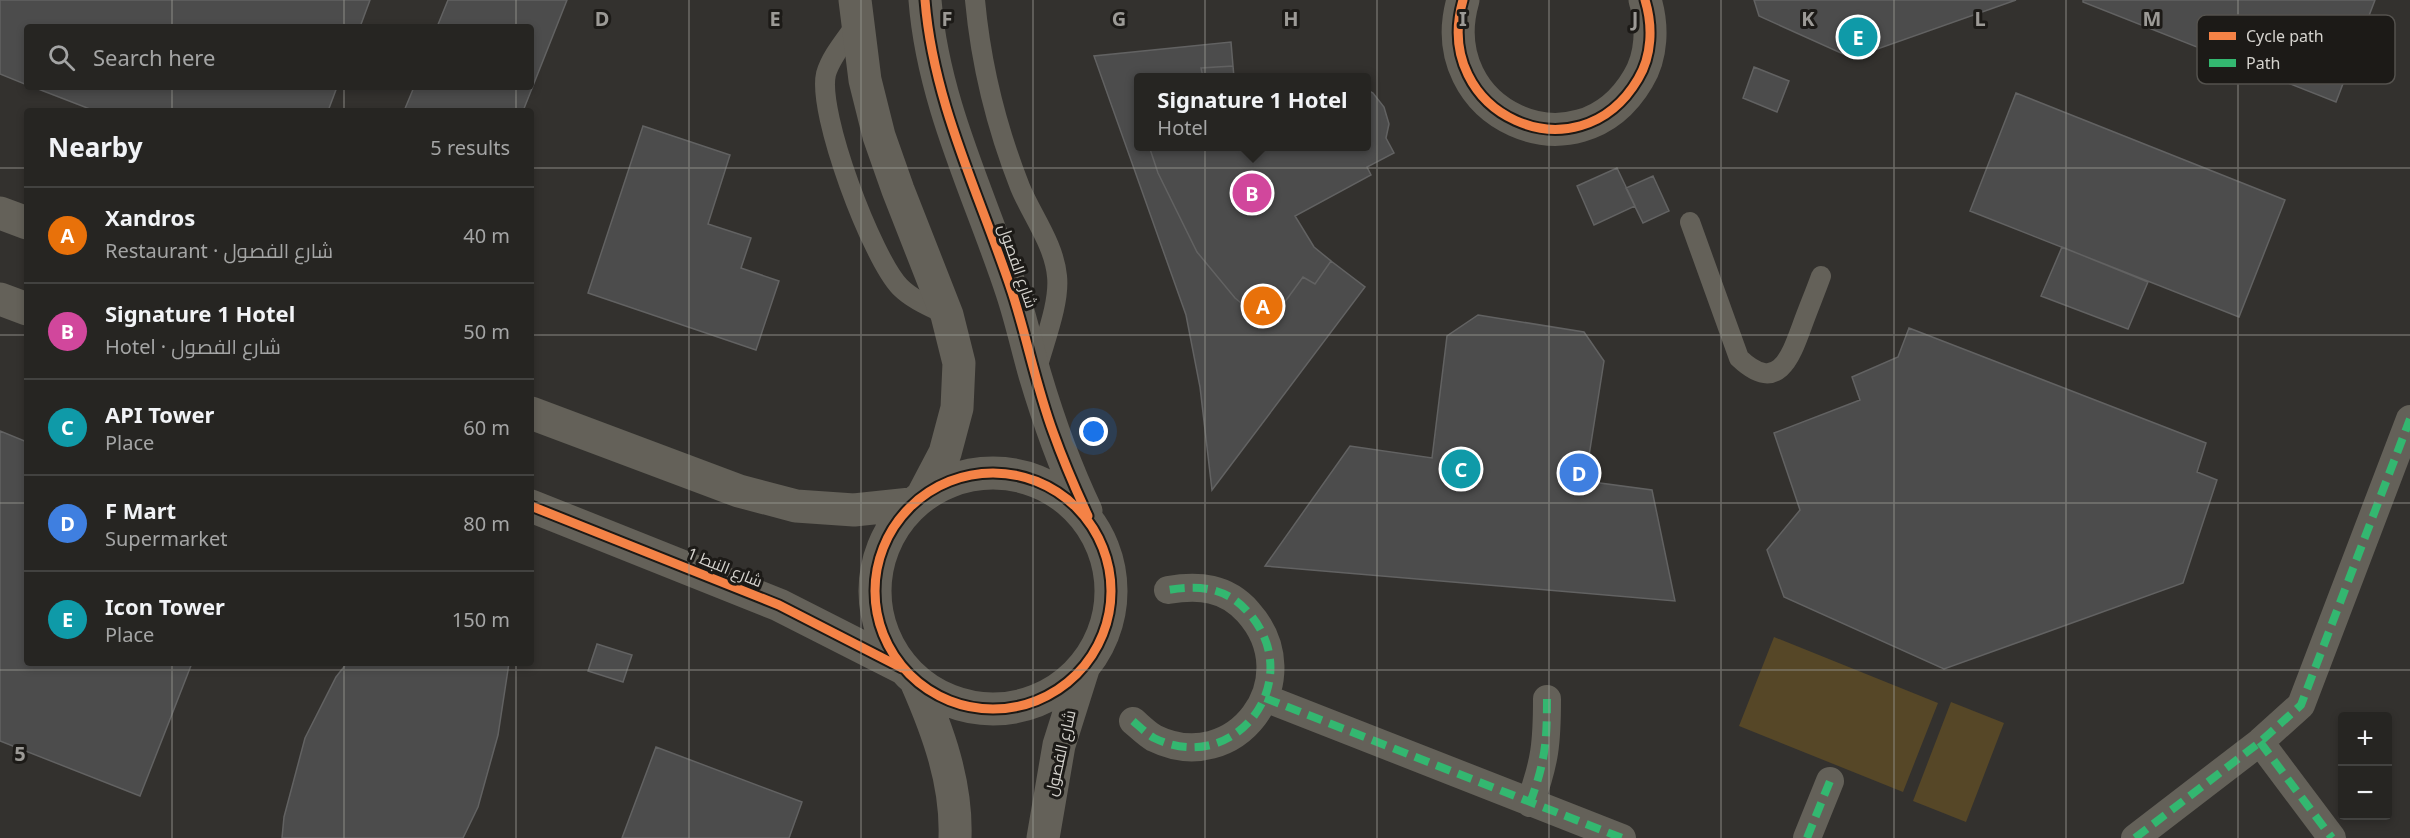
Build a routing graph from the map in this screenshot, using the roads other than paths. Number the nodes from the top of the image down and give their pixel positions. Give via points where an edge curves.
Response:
1 (926, 0) edge
2 (975, 0) edge
3 (1463, 0) edge
4 (1645, 0) edge
5 (856, 12) edge
6 (0, 213) edge
7 (24, 222) edge
8 (1690, 222) dead end
9 (1821, 276) dead end
10 (0, 299) edge
11 (24, 308) edge
12 (947, 315) junction
13 (1035, 375) junction
14 (534, 414) edge
15 (2410, 419) edge
16 (917, 499) junction
17 (534, 507) edge
18 (1098, 537) junction
19 (1168, 590) dead end
20 (1083, 669) junction
21 (909, 675) junction
22 (1265, 699) junction
23 (1547, 699) dead end
24 (1133, 721) dead end
25 (2259, 742) junction
26 (1830, 781) dead end
27 (1530, 803) junction
28 (1047, 834) edge
29 (955, 838) edge
30 (1622, 838) edge
31 (1807, 838) edge
32 (2135, 838) edge
33 (2332, 838) edge

1 - 13 street, شارع الفصول via 940,90 1012,293
2 - 13 lane via 989,90 1004,146 1051,251 1057,274 1056,297
3 - 4 street via 1457,36 1461,61 1471,83 1507,117 1530,127 1557,130 1600,118 1632,90 1642,72 1650,39
5 - 12 street via 865,80 879,136
5 - 12 lane via 826,74 826,100 836,141 864,221 890,274 911,297
6 - 7 street
8 - 9 lane via 1739,358 1751,369 1768,373 1784,367
10 - 11 street
12 - 16 street via 959,363 957,408 945,453
13 - 18 street, شارع الفصول via 1073,485
14 - 16 street via 739,491 796,506 854,510
15 - 25 street via 2301,705
16 - 18 street via 950,480 978,473 1007,474 1035,480 1060,494 1082,514
16 - 21 street via 889,533 876,567 875,602 884,637
17 - 21 street, شارع النبط 1 via 779,605
18 - 20 street via 1109,570 1110,605 1101,639
19 - 22 street via 1192,586 1218,591 1240,603 1252,616 1269,647 1271,673
20 - 21 street, شارع النبط 1 via 1060,689 1033,703 1003,710 971,708 942,698
20 - 28 street, شارع الفصول via 1059,745
21 - 29 street via 937,730 950,781
22 - 24 street via 1251,720 1231,737 1205,746 1179,747 1153,738
22 - 27 street
23 - 27 street via 1547,741
25 - 32 street
25 - 33 street
26 - 31 street
27 - 30 street

